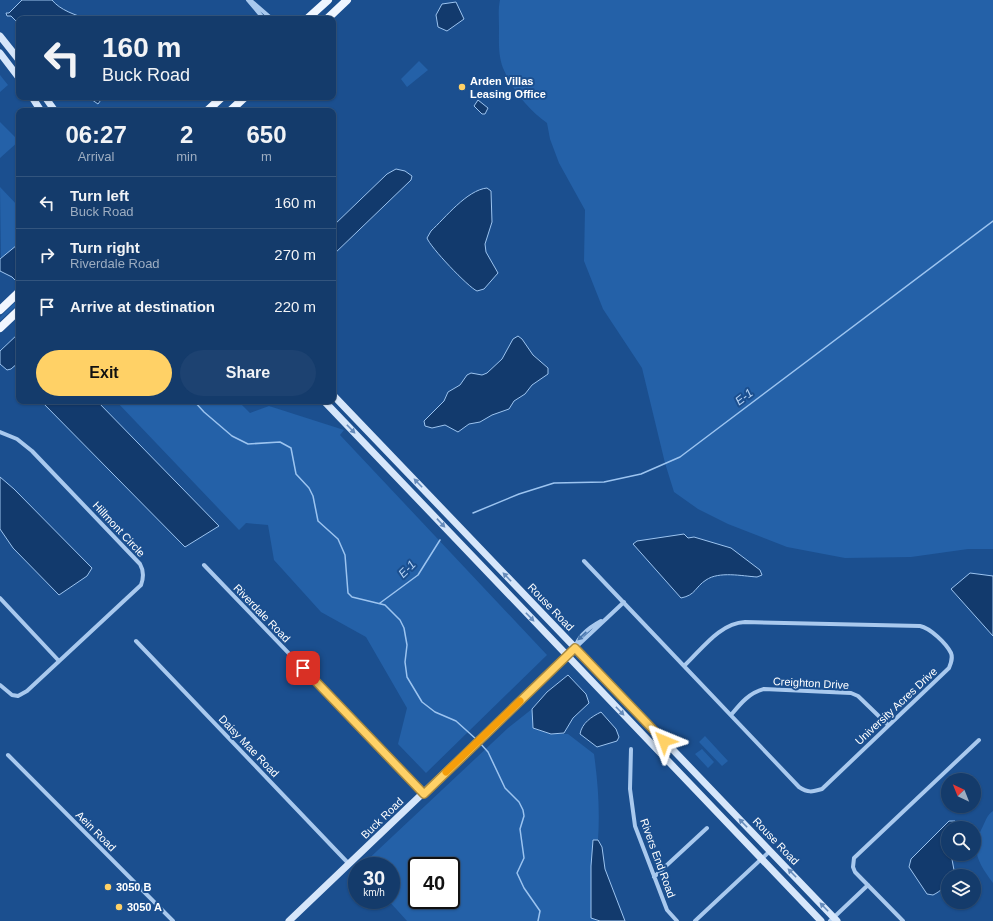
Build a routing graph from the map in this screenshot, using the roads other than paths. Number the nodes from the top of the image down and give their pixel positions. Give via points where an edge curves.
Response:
1 (249, 0) edge
2 (328, 0) edge
3 (344, 2) edge
4 (262, 16) edge
5 (268, 16) edge
6 (310, 16) edge
7 (330, 16) edge
8 (0, 36) edge
9 (0, 54) edge
10 (16, 56) edge
11 (16, 74) edge
12 (219, 100) edge
13 (242, 100) edge
14 (210, 108) edge
15 (233, 108) edge
16 (16, 295) edge
17 (0, 310) edge
18 (16, 313) edge
19 (0, 328) edge
20 (336, 397) edge
21 (327, 404) edge
22 (0, 432) edge
23 (584, 562) dead end
24 (204, 565) dead end
25 (0, 598) edge
26 (624, 602) junction
27 (604, 620) junction
28 (592, 626) junction
29 (595, 630) junction
30 (136, 641) dead end
31 (575, 648) junction
32 (567, 655) junction
33 (59, 661) junction
34 (684, 666) junction
35 (0, 685) edge
36 (731, 715) junction
37 (888, 725) junction
38 (979, 740) dead end
39 (631, 749) dead end
40 (8, 755) dead end
41 (424, 794) junction
42 (706, 828) dead end
43 (770, 851) junction
44 (356, 857) edge
45 (762, 858) junction
46 (348, 863) edge
47 (348, 865) edge
48 (654, 877) junction
49 (868, 885) junction
50 (834, 920) edge
51 (172, 921) edge
52 (289, 921) edge
53 (677, 921) edge
54 (695, 921) edge
55 (821, 921) edge
56 (903, 921) edge

1 - 4 street
1 - 5 street
2 - 6 main road
3 - 7 main road
8 - 10 street
9 - 11 street
12 - 14 main road
13 - 15 main road
16 - 17 main road
18 - 19 main road
31 -> 20 street, Rouse Road
21 -> 32 street, Rouse Road
22 - 33 street, Hillmont Circle via 17,439 32,450 143,570 144,578 141,585
23 - 26 street, University Acres Drive
24 - 41 street, Riverdale Road
25 - 33 street
26 - 27 street, Buck Road
26 - 34 street, University Acres Drive
27 - 28 street, Buck Road
27 - 29 street, Buck Road
28 - 29 street
28 -> 31 street, Buck Road via 576,641
29 - 31 street, Buck Road
30 - 46 street, Daisy Mae Road
31 - 32 street, Buck Road
43 -> 31 street, Rouse Road
32 - 41 street, Buck Road
32 -> 45 street, Rouse Road
33 - 35 street, Hillmont Circle via 18,696 12,695
34 - 36 street, University Acres Drive
34 - 37 street, University Acres Drive via 726,626 735,622 927,628 951,653 952,661 949,668
36 - 37 street, Creighton Drive via 748,696 764,689 851,693 858,696
36 - 37 street, University Acres Drive via 799,787 812,792 822,789
38 - 49 street via 854,858 855,872
39 - 48 street, Rivers End Road via 630,789 635,826
40 - 51 street, Aein Road
41 - 44 street, Buck Road
42 - 48 street
43 - 45 street
50 -> 43 street, Rouse Road
45 - 54 street
45 - 55 street, Rouse Road
47 - 52 street, Buck Road
48 - 53 street, Rivers End Road via 667,910
49 - 50 street
49 - 56 street

